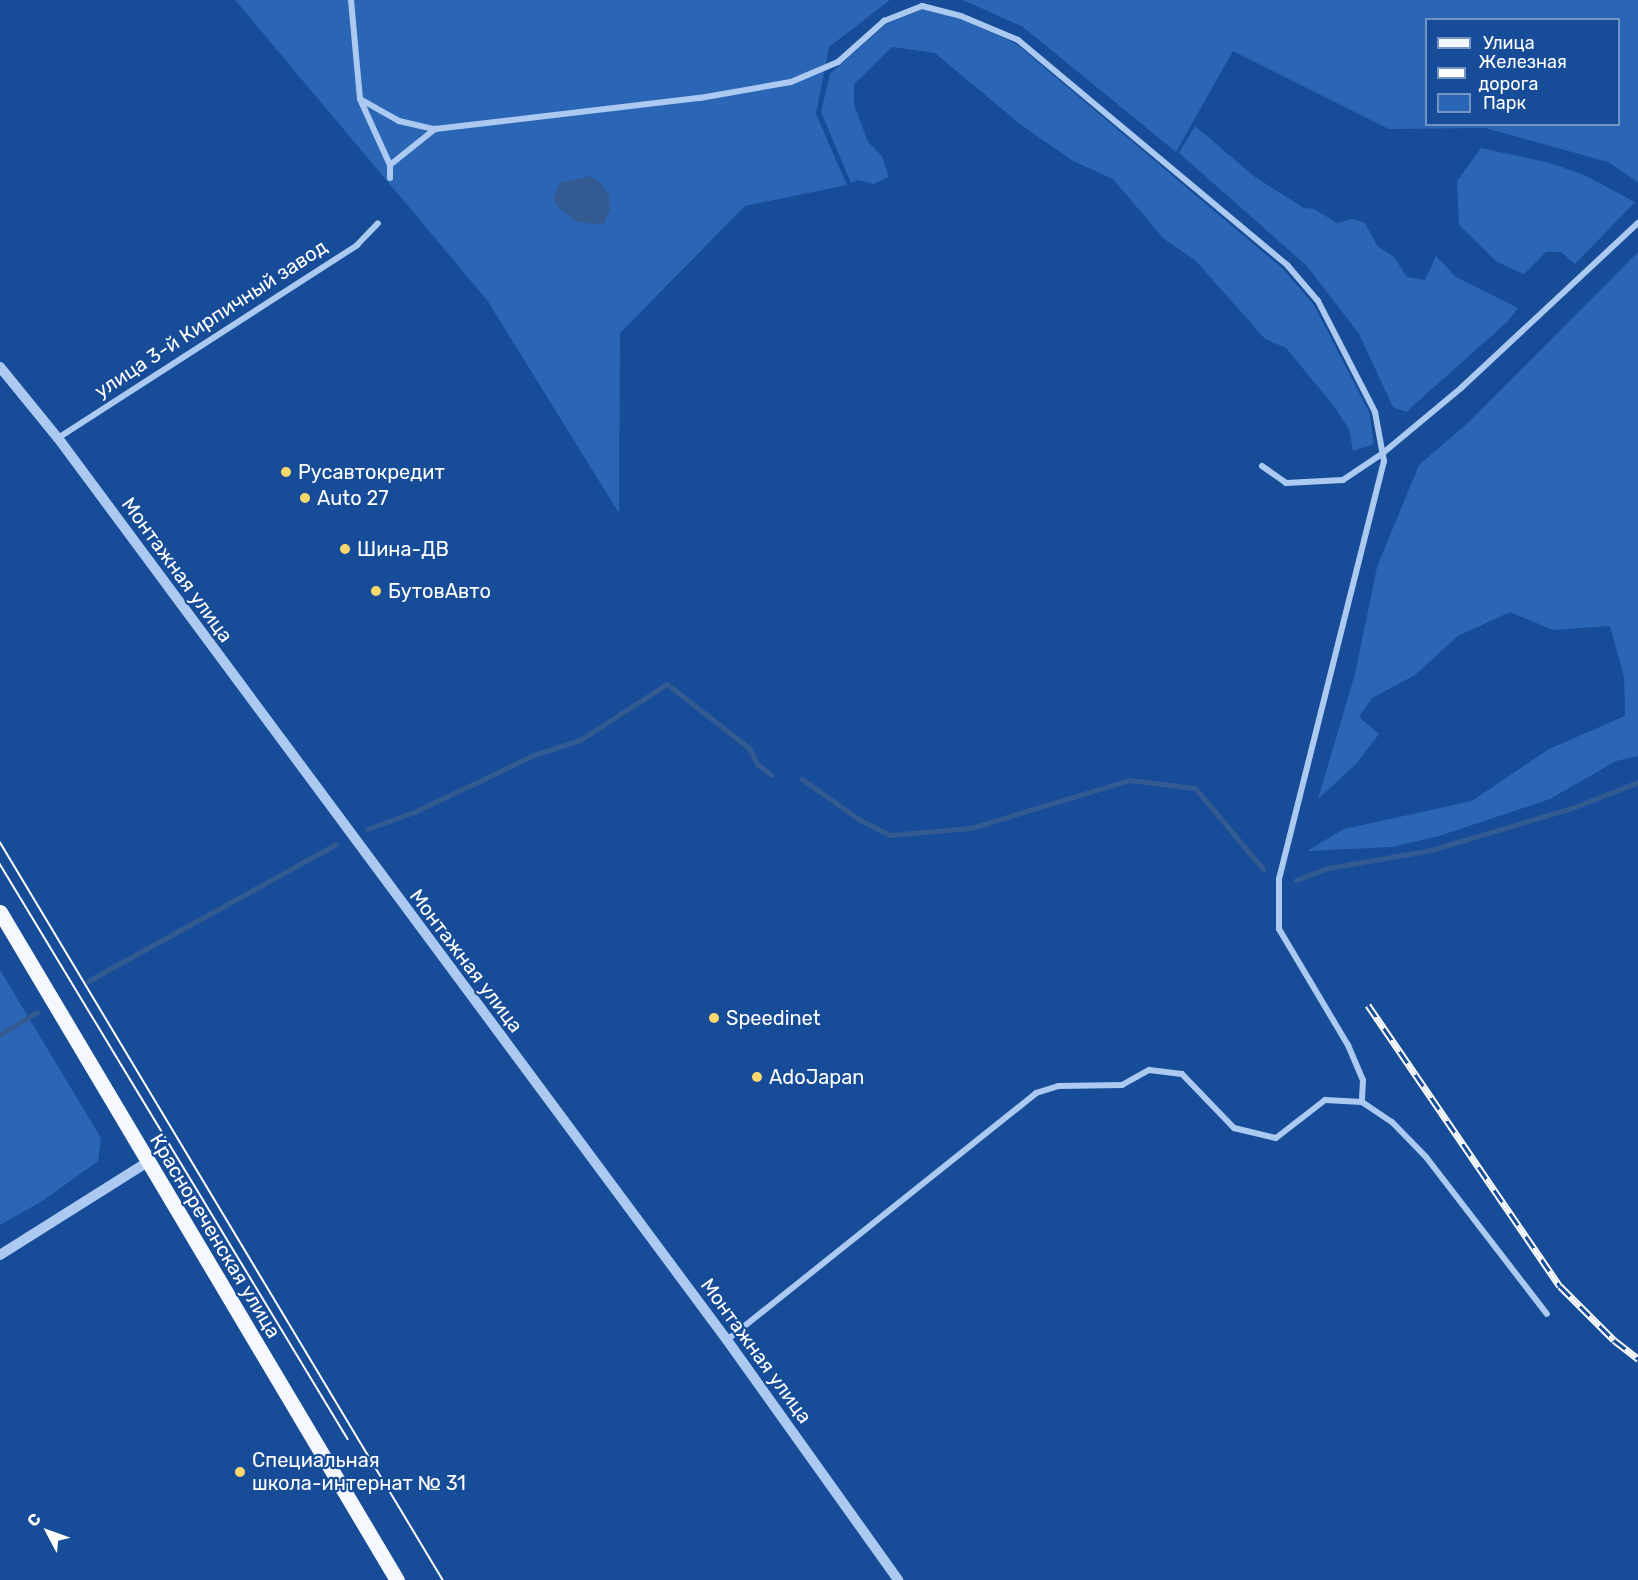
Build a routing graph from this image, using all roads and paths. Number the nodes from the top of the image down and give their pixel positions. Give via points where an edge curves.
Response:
1 (351, 0) edge
2 (360, 99) junction
3 (435, 129) junction
4 (390, 165) junction
5 (390, 178) dead end
6 (378, 223) dead end
7 (1638, 223) edge
8 (0, 367) edge
9 (58, 438) junction
10 (1383, 453) junction
11 (1262, 466) dead end
12 (0, 912) edge
13 (1362, 1102) junction
14 (146, 1163) junction
15 (0, 1255) edge
16 (1547, 1314) dead end
17 (727, 1340) junction
18 (397, 1580) edge
19 (898, 1580) edge

1 - 2 street
2 - 3 street via 399,121
2 - 4 street
3 - 4 street
3 - 10 street via 700,98 791,82 838,62 884,21 922,6 961,16 1018,40 1288,266 1318,301 1370,402
4 - 5 street
6 - 9 street, улица 3-й Кирпичный завод via 357,245
7 - 10 street via 1461,388
8 - 9 street, Монтажная улица
9 - 17 street, Монтажная улица
10 - 11 street via 1343,480 1286,483
10 - 13 street via 1279,879 1277,905 1278,929 1348,1045 1363,1080
12 - 14 main road, Краснореченская улица
13 - 16 street via 1392,1122 1426,1157
13 - 17 street via 1325,1100 1276,1138 1234,1128 1182,1074 1149,1070 1122,1085 1059,1086 1036,1093
14 - 15 street
14 - 18 main road, Краснореченская улица
17 - 19 street, Монтажная улица

